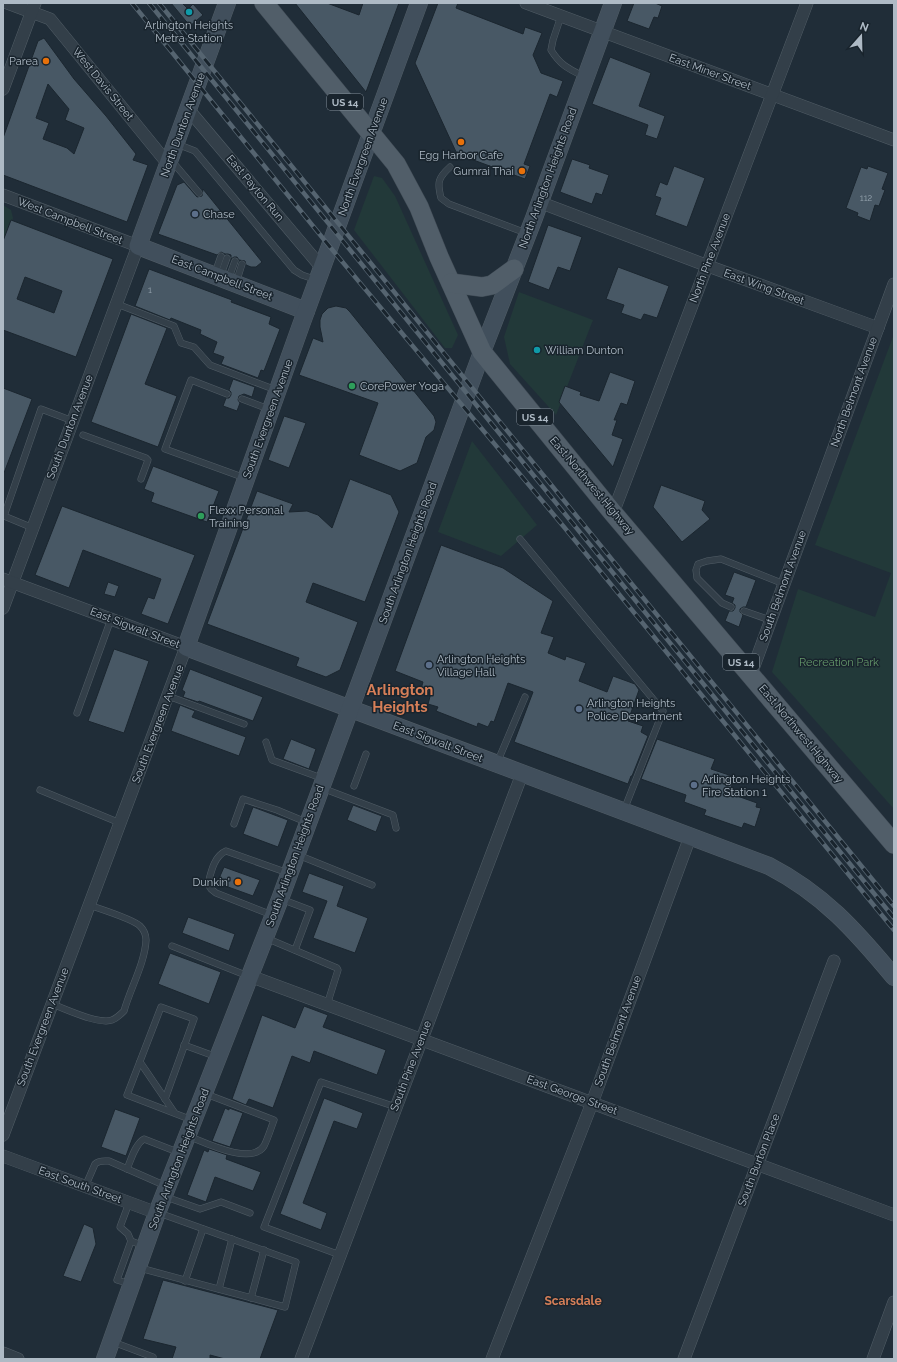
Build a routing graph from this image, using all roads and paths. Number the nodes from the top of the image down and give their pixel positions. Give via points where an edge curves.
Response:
1 (7, 3) edge
2 (227, 3) edge
3 (264, 3) edge
4 (419, 3) edge
5 (526, 3) edge
6 (613, 3) edge
7 (806, 3) edge
8 (33, 8) edge
9 (561, 16) junction
10 (602, 31) junction
11 (585, 78) junction
12 (3, 89) edge
13 (772, 94) junction
14 (188, 109) junction
15 (371, 133) junction
16 (894, 140) edge
17 (176, 143) junction
18 (169, 161) junction
19 (450, 167) dead end
20 (199, 193) dead end
21 (3, 195) edge
22 (539, 202) junction
23 (528, 233) junction
24 (138, 246) junction
25 (224, 257) dead end
26 (234, 261) dead end
27 (242, 264) dead end
28 (708, 266) junction
29 (514, 269) junction
30 (320, 274) junction
31 (224, 279) junction
32 (451, 283) junction
33 (894, 284) edge
34 (116, 304) junction
35 (306, 311) junction
36 (878, 328) junction
37 (482, 352) junction
38 (278, 390) junction
39 (227, 394) dead end
40 (242, 399) dead end
41 (271, 410) junction
42 (73, 421) junction
43 (83, 435) dead end
44 (141, 479) dead end
45 (246, 479) junction
46 (814, 499) joint
47 (613, 513) junction
48 (33, 528) junction
49 (520, 539) dead end
50 (8, 580) edge
51 (784, 584) junction
52 (731, 607) dead end
53 (3, 608) edge
54 (744, 611) dead end
55 (111, 619) junction
56 (770, 620) junction
57 (186, 647) junction
58 (751, 674) junction
59 (168, 696) junction
60 (525, 697) dead end
61 (350, 709) junction
62 (77, 713) dead end
63 (244, 724) dead end
64 (266, 742) dead end
65 (366, 754) dead end
66 (497, 764) junction
67 (522, 774) junction
68 (323, 783) junction
69 (354, 786) dead end
70 (40, 790) dead end
71 (623, 812) junction
72 (120, 823) junction
73 (308, 823) junction
74 (234, 824) dead end
75 (396, 828) dead end
76 (690, 837) junction
77 (894, 844) edge
78 (296, 855) junction
79 (289, 874) junction
80 (372, 885) dead end
81 (280, 899) junction
82 (89, 905) junction
83 (273, 916) junction
84 (265, 937) junction
85 (172, 946) dead end
86 (295, 950) junction
87 (834, 961) dead end
88 (250, 976) junction
89 (894, 977) edge
90 (52, 1004) junction
91 (327, 1005) junction
92 (421, 1040) junction
93 (184, 1045) junction
94 (218, 1057) junction
95 (140, 1062) junction
96 (204, 1094) junction
97 (165, 1099) junction
98 (592, 1103) junction
99 (396, 1107) junction
100 (174, 1112) junction
101 (191, 1128) junction
102 (3, 1135) edge
103 (181, 1154) junction
104 (3, 1156) edge
105 (757, 1164) junction
106 (127, 1169) junction
107 (85, 1186) junction
108 (166, 1191) junction
109 (129, 1203) junction
110 (250, 1212) dead end
111 (158, 1213) junction
112 (894, 1215) edge
113 (203, 1229) junction
114 (232, 1239) junction
115 (138, 1244) junction
116 (264, 1250) junction
117 (340, 1255) junction
118 (138, 1268) junction
119 (186, 1281) junction
120 (131, 1285) junction
121 (219, 1290) junction
122 (251, 1298) junction
123 (894, 1302) edge
124 (886, 1322) junction
125 (894, 1334) edge
126 (111, 1341) junction
127 (3, 1353) edge
128 (18, 1359) edge
129 (104, 1359) edge
130 (152, 1359) edge
131 (301, 1359) edge
132 (492, 1359) edge
133 (684, 1359) edge
134 (873, 1359) edge

1 - 8 street, West Davis Street
2 - 14 street, North Dunton Avenue
3 - 15 main road, East Northwest Highway / US 14
4 - 15 street, North Evergreen Avenue
5 - 9 street, East Miner Street
6 - 10 street, North Arlington Heights Road
7 - 13 street, North Pine Avenue
8 - 12 street
8 - 18 street, West Davis Street via 50,19
9 - 10 street, East Miner Street
9 - 11 lane via 551,50 558,61
10 - 11 street, North Arlington Heights Road
10 - 13 street, East Miner Street
11 - 22 street, North Arlington Heights Road
13 - 16 street, East Miner Street
13 - 28 street, North Pine Avenue
14 - 17 street, North Dunton Avenue
14 - 30 street, East Payton Run
15 - 30 street, North Evergreen Avenue
15 - 32 main road, East Northwest Highway / US 14 via 404,178
17 - 18 street, North Dunton Avenue
17 - 30 lane via 195,152 294,270 302,276
18 - 20 lane
18 - 24 street, North Dunton Avenue
19 - 23 lane via 441,175 438,184 441,198 449,204
21 - 24 street, West Campbell Street
22 - 23 street, North Arlington Heights Road
22 - 28 street, East Wing Street
23 - 29 street, North Arlington Heights Road
24 - 31 street, East Campbell Street
24 - 34 street, South Dunton Avenue
25 - 31 lane
26 - 31 lane
27 - 31 lane
28 - 36 street, East Wing Street
28 - 47 street, North Pine Avenue
29 - 32 main road via 492,285 482,287
29 - 37 street, North Arlington Heights Road
30 - 35 street, North Evergreen Avenue
31 - 35 street, East Campbell Street
32 - 37 main road, East Northwest Highway / US 14
33 - 36 street, North Belmont Avenue
34 - 38 lane via 174,326 181,343 194,347 210,365
34 - 42 street, South Dunton Avenue
35 - 38 street, South Evergreen Avenue
36 - 46 street, North Belmont Avenue
37 - 47 main road, East Northwest Highway / US 14
37 - 61 street, South Arlington Heights Road
38 - 41 street, South Evergreen Avenue
39 - 45 lane via 190,380 165,449
40 - 41 lane
41 - 45 street, South Evergreen Avenue
42 - 48 street, South Dunton Avenue
42 - 48 lane via 41,409 4,516
43 - 44 lane via 146,458 148,464
45 - 57 street, South Evergreen Avenue
46 - 51 street, South Belmont Avenue
47 - 58 main road, East Northwest Highway / US 14
48 - 50 street, South Dunton Avenue
49 - 71 lane via 663,711
50 - 53 street, South Dunton Avenue
50 - 55 street, East Sigwalt Street
51 - 52 lane via 721,560 698,564 698,578 722,603
51 - 56 street, South Belmont Avenue
54 - 56 lane
55 - 57 street, East Sigwalt Street
55 - 62 lane
56 - 58 street, South Belmont Avenue
57 - 59 street, South Evergreen Avenue
57 - 61 street, East Sigwalt Street
58 - 77 main road, East Northwest Highway / US 14
59 - 63 lane
59 - 72 street, South Evergreen Avenue
60 - 66 lane
61 - 66 street, East Sigwalt Street
61 - 68 street, South Arlington Heights Road
64 - 68 lane via 272,760
65 - 69 lane
66 - 67 street, East Sigwalt Street
67 - 71 street, East Sigwalt Street
67 - 92 street, South Pine Avenue
68 - 73 street, South Arlington Heights Road
68 - 75 lane via 392,815
70 - 72 lane
71 - 76 street, East Sigwalt Street
72 - 82 street, South Evergreen Avenue
73 - 74 lane via 243,799
73 - 78 street, South Arlington Heights Road
76 - 89 street, East Sigwalt Street via 789,876 822,900 856,932
76 - 98 street, South Belmont Avenue
78 - 79 street, South Arlington Heights Road
78 - 80 lane
79 - 81 street, South Arlington Heights Road
79 - 83 lane via 226,851 220,854 215,862 208,884 211,889
81 - 83 street, South Arlington Heights Road
81 - 86 lane via 310,910
82 - 90 street, South Evergreen Avenue
82 - 90 lane via 136,923 144,930 146,940 124,1011 112,1020 104,1021
83 - 84 street, South Arlington Heights Road
84 - 86 lane
84 - 88 street, South Arlington Heights Road
85 - 88 lane
86 - 91 lane via 337,968
87 - 105 street, South Burton Place
88 - 91 street, East George Street
88 - 94 street, South Arlington Heights Road
90 - 102 street, South Evergreen Avenue
91 - 92 street, East George Street
92 - 98 street, East George Street
92 - 99 street, South Pine Avenue
93 - 94 lane
93 - 95 lane via 194,1019 161,1007
93 - 97 lane
94 - 96 street, South Arlington Heights Road
95 - 97 lane
95 - 100 lane via 127,1095
96 - 101 street, South Arlington Heights Road
96 - 101 lane via 274,1120 263,1147 248,1154 233,1153
97 - 100 lane
98 - 105 street, East George Street
98 - 132 street, South Belmont Avenue
99 - 117 street, South Pine Avenue
99 - 117 lane via 320,1082 264,1227
100 - 101 lane
101 - 103 street, South Arlington Heights Road
103 - 106 lane via 144,1139 137,1145
103 - 108 street, South Arlington Heights Road
104 - 107 street, East South Street
105 - 112 street, East George Street
105 - 133 street, South Burton Place
106 - 107 lane via 109,1161 97,1162 92,1167
106 - 108 lane
107 - 109 street, East South Street
108 - 110 lane via 200,1209 221,1202
108 - 111 street, South Arlington Heights Road
109 - 111 street, East South Street
109 - 115 lane via 120,1227
111 - 113 lane
111 - 115 street, South Arlington Heights Road
113 - 114 lane
113 - 119 lane
114 - 116 lane
114 - 121 lane
115 - 118 street, South Arlington Heights Road
115 - 120 lane via 117,1280
116 - 122 lane
116 - 122 lane via 296,1262 285,1307
117 - 131 street, South Pine Avenue
118 - 119 lane
118 - 120 street, South Arlington Heights Road
119 - 121 lane
120 - 126 street, South Arlington Heights Road
121 - 122 lane
123 - 124 street
124 - 125 street
124 - 134 street
126 - 129 street, South Arlington Heights Road
126 - 130 lane via 153,1357
127 - 128 street

